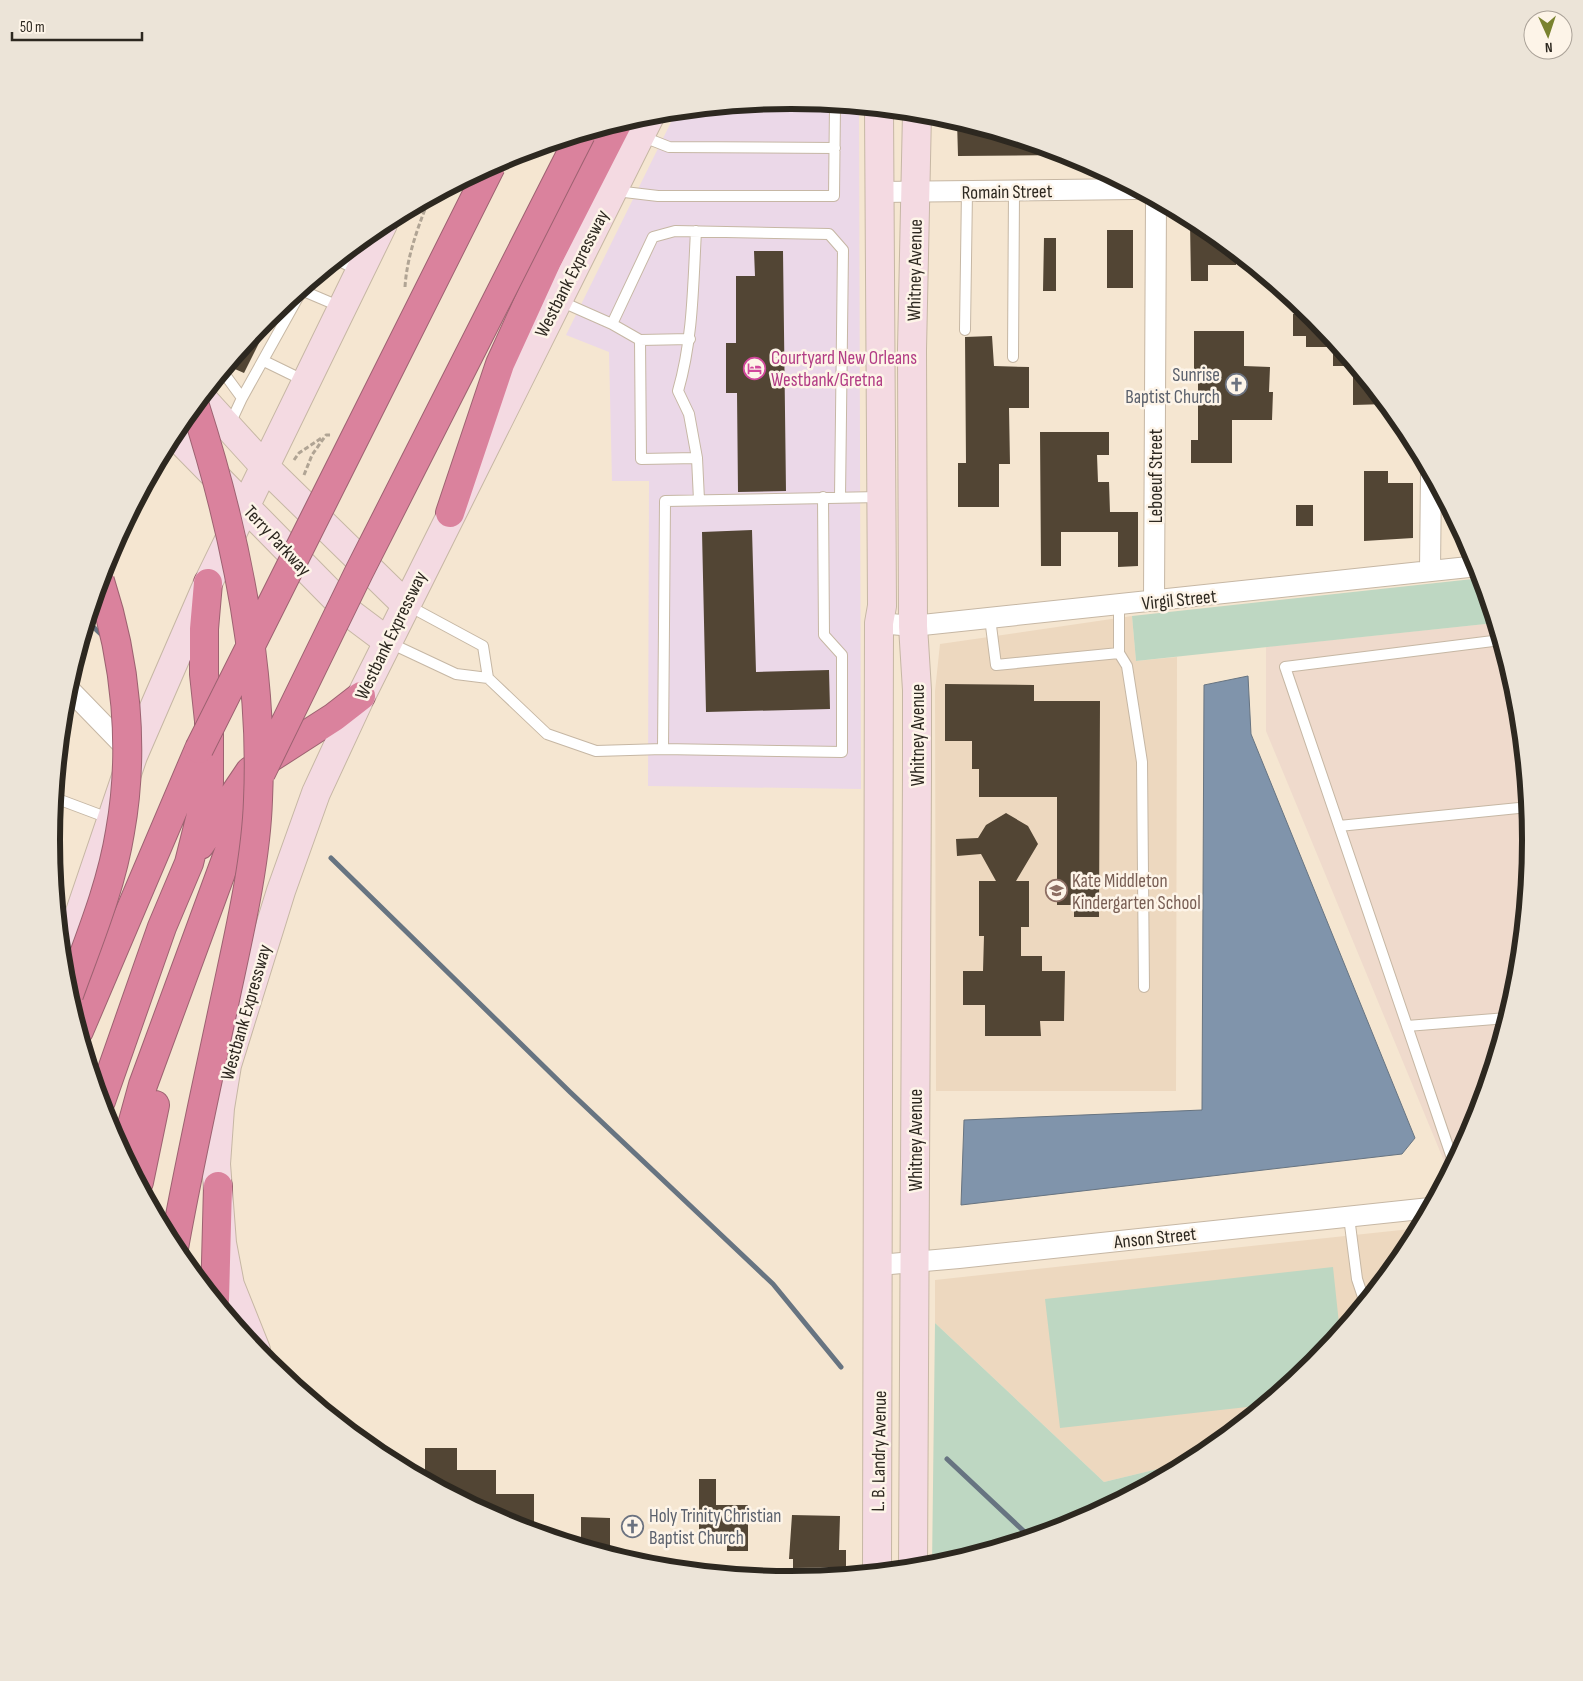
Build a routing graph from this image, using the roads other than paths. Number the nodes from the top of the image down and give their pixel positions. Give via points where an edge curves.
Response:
1 (835, 111) edge
2 (879, 114) edge
3 (917, 120) edge
4 (635, 126) edge
5 (636, 126) edge
6 (637, 126) edge
7 (577, 142) edge
8 (835, 148) junction
9 (486, 176) edge
10 (1124, 189) edge
11 (612, 190) junction
12 (1014, 190) junction
13 (968, 191) junction
14 (879, 192) junction
15 (916, 192) junction
16 (1156, 206) edge
17 (696, 231) junction
18 (362, 248) edge
19 (348, 265) edge
20 (307, 292) edge
21 (557, 300) junction
22 (294, 304) edge
23 (341, 307) junction
24 (612, 324) junction
25 (965, 330) dead end
26 (690, 339) junction
27 (640, 340) junction
28 (1013, 357) dead end
29 (264, 361) junction
30 (226, 377) edge
31 (305, 381) junction
32 (242, 398) junction
33 (206, 402) edge
34 (197, 414) edge
35 (229, 426) junction
36 (180, 440) edge
37 (697, 458) junction
38 (264, 466) junction
39 (1431, 486) edge
40 (823, 497) junction
41 (840, 497) junction
42 (881, 497) junction
43 (699, 500) junction
44 (247, 506) junction
45 (450, 513) junction
46 (1469, 567) edge
47 (1430, 571) junction
48 (208, 583) junction
49 (104, 592) edge
50 (1154, 601) junction
51 (405, 604) junction
52 (1119, 605) junction
53 (990, 618) junction
54 (879, 623) junction
55 (913, 626) junction
56 (387, 641) junction
57 (1495, 641) edge
58 (1119, 652) junction
59 (488, 678) junction
60 (75, 695) edge
61 (361, 696) junction
62 (663, 748) junction
63 (133, 756) junction
64 (62, 801) edge
65 (1522, 808) edge
66 (112, 820) junction
67 (1338, 826) junction
68 (188, 863) junction
69 (68, 948) edge
70 (185, 972) junction
71 (74, 981) edge
72 (1144, 988) dead end
73 (1501, 1019) edge
74 (83, 1022) edge
75 (1407, 1026) junction
76 (105, 1091) edge
77 (127, 1145) edge
78 (1451, 1156) edge
79 (141, 1174) edge
80 (218, 1186) junction
81 (1423, 1209) edge
82 (1349, 1217) junction
83 (176, 1236) edge
84 (914, 1263) junction
85 (879, 1265) junction
86 (216, 1292) edge
87 (1363, 1297) edge
88 (248, 1329) edge
89 (879, 1330) joint
90 (914, 1358) joint
91 (912, 1562) edge
92 (877, 1567) edge

1 - 8 lane
2 - 14 street, Whitney Avenue
3 - 15 street, Whitney Avenue
4 - 45 highway via 547,261 500,364
5 - 11 street, Westbank Expressway
6 - 8 lane via 669,147
7 - 70 highway, bridge via 359,572 247,802
8 - 11 lane via 834,196 658,196
9 - 74 highway, bridge via 199,749
10 - 12 street, Romain Street
11 - 21 street, Westbank Expressway
12 - 13 street, Romain Street
12 - 28 lane
13 - 15 street, Romain Street
13 - 25 lane
14 - 15 street, Romain Street
14 - 42 street, Whitney Avenue
15 - 55 street, Whitney Avenue via 912,350
16 - 50 street, Leboeuf Street
17 - 24 lane via 675,231 653,237
17 - 26 lane
17 - 41 lane via 829,234 843,250
18 - 19 street
19 - 23 street
20 - 23 lane
21 - 24 lane
21 - 45 street, Westbank Expressway
22 - 29 lane
23 - 31 street
24 - 27 lane
26 - 27 lane
26 - 37 lane via 678,392 689,414
27 - 37 lane via 641,459
29 - 31 lane
29 - 32 lane
30 - 32 lane
31 - 38 street
32 - 35 lane
33 - 35 street
34 - 83 highway, bridge via 238,568 253,669 258,729 258,801 247,889
35 - 38 street
36 - 44 street, Terry Parkway
37 - 43 lane
38 - 44 street
38 - 51 street
39 - 47 street
40 - 41 lane
40 - 43 lane
40 - 62 lane via 824,635 842,655 842,752
41 - 42 lane
42 - 54 street, Whitney Avenue via 882,606
43 - 62 lane via 664,500
44 - 48 street
44 - 56 street, Terry Parkway via 351,614
45 - 51 street, Westbank Expressway
46 - 47 street, Virgil Street
47 - 50 street, Virgil Street
48 - 63 street
48 - 68 highway via 204,656 209,783
49 - 71 highway, bridge via 127,707 126,794 113,863
50 - 52 street, Virgil Street
51 - 56 street, Westbank Expressway
51 - 59 lane via 483,646
52 - 53 street, Virgil Street
52 - 58 lane
53 - 55 street, Virgil Street
53 - 58 lane via 996,665
54 - 55 street, Virgil Street
54 - 85 street, Whitney Avenue
55 - 84 street, Whitney Avenue via 917,700
56 - 59 lane via 456,674
56 - 61 street, Westbank Expressway
57 - 67 lane via 1285,667
58 - 72 lane via 1127,666 1142,762
59 - 62 lane via 547,734 596,752
60 - 63 street
61 - 68 highway via 250,771
61 - 80 street, Westbank Expressway via 316,793 281,891 227,1065 220,1108 216,1164
63 - 66 street
64 - 66 lane
65 - 67 lane
66 - 69 street
67 - 75 lane
68 - 76 highway
70 - 77 highway via 143,1085
70 - 79 highway
73 - 75 lane
75 - 78 lane
80 - 86 highway
80 - 88 street, Westbank Expressway via 222,1243 230,1285
81 - 82 street, Anson Street
82 - 84 street, Anson Street
82 - 87 lane via 1357,1279
84 - 85 street, Anson Street
84 - 90 street, Whitney Avenue
85 - 89 street, Whitney Avenue
89 - 92 street, L. B. Landry Avenue
90 - 91 street, L. B. Landry Avenue

